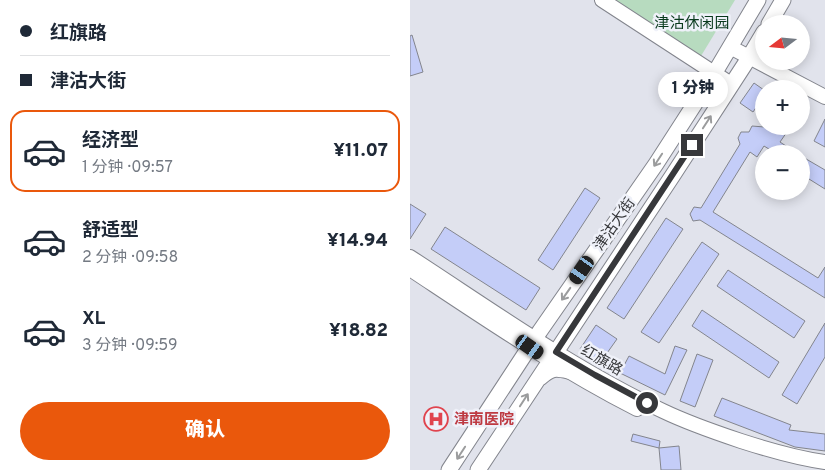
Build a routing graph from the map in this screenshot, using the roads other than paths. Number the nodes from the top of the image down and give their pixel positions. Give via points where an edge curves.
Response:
1 (602, 0) edge
2 (758, 0) edge
3 (783, 0) edge
4 (774, 15) edge
5 (755, 47) edge
6 (728, 50) junction
7 (747, 60) junction
8 (714, 74) junction
9 (778, 80) edge
10 (731, 84) junction
11 (825, 97) edge
12 (810, 98) edge
13 (825, 106) edge
14 (410, 257) edge
15 (410, 269) edge
16 (544, 352) junction
17 (571, 367) junction
18 (536, 382) junction
19 (825, 462) edge
20 (449, 470) edge
21 (478, 470) edge
22 (814, 470) edge

1 - 8 main road
2 - 6 main road, 津沽大街
3 - 4 main road
5 - 7 main road, 津沽大街
6 - 7 main road
6 - 8 main road, 津沽大街
7 - 9 main road
7 - 10 main road, 津沽大街
7 - 11 main road
8 - 10 main road
8 -> 16 main road, 津沽大街 via 656,164
16 -> 10 main road, 津沽大街 via 673,175
12 - 13 main road
14 - 16 main road, 红旗路
15 - 16 main road, 红旗路
16 - 17 main road, 红旗路
16 - 18 main road, 津沽大街
16 -> 20 main road, 津沽大街 via 516,368
17 - 18 main road via 552,369
17 - 19 main road, 红旗路 via 700,427 785,454
17 - 22 main road, 红旗路 via 620,400 677,428 750,454
21 -> 18 main road, 津沽大街

